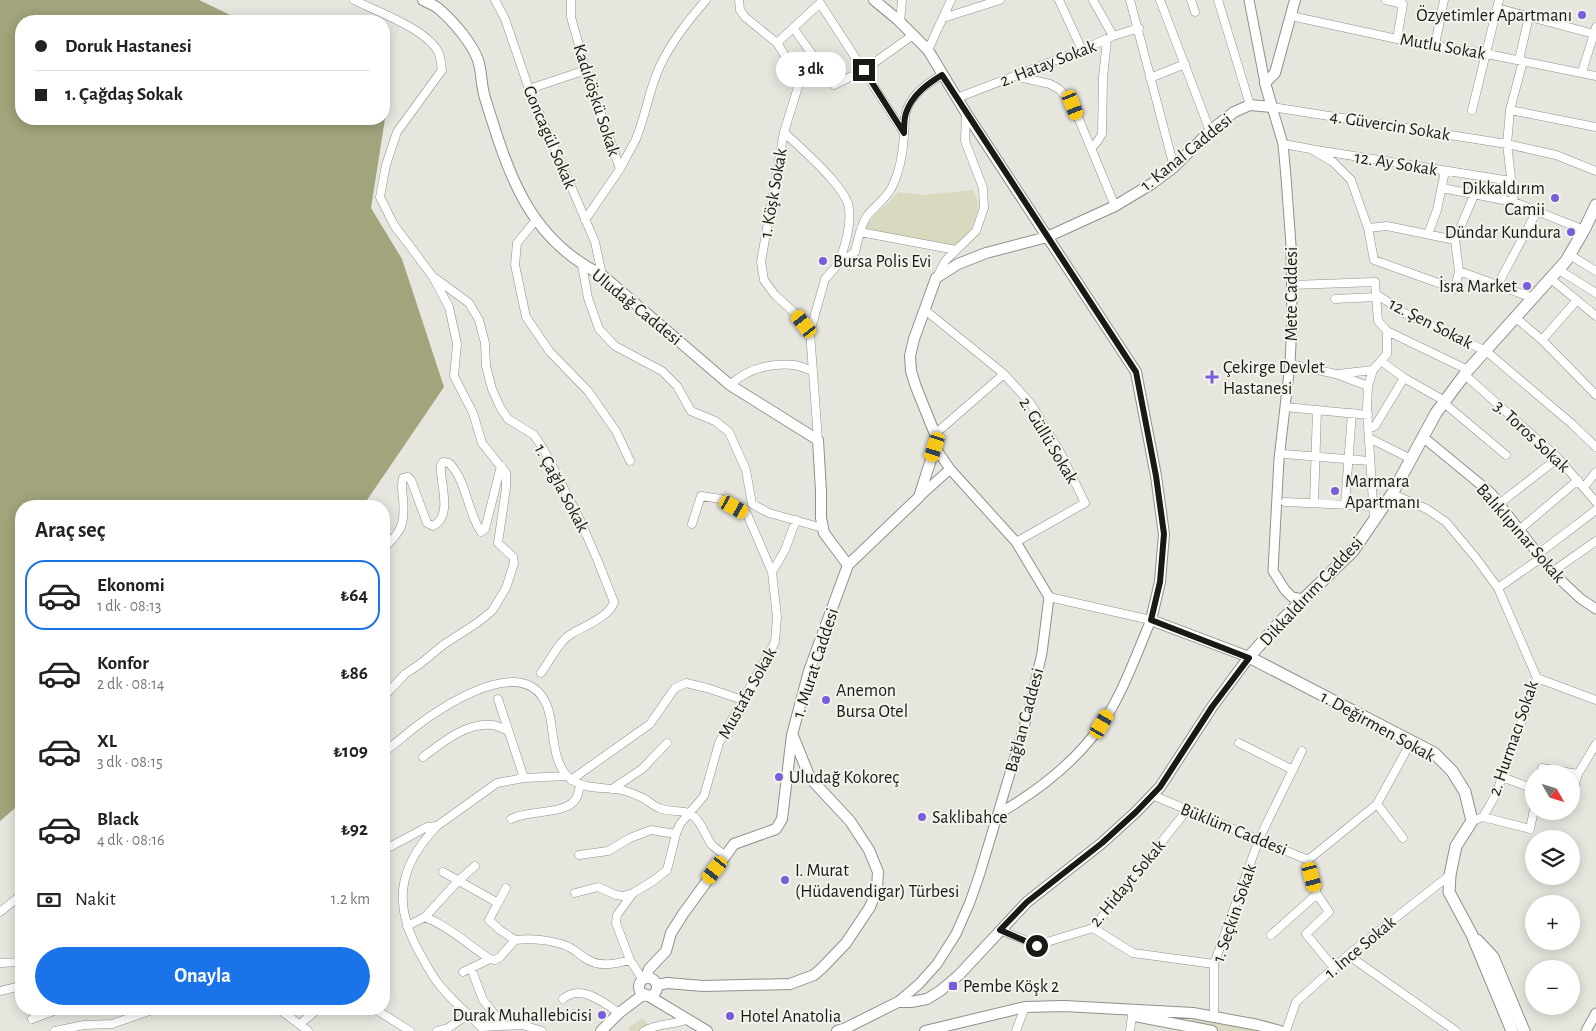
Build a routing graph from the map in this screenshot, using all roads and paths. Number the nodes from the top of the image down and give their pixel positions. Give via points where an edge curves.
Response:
1 (354, 0) edge
2 (423, 0) edge
3 (494, 0) edge
4 (571, 0) edge
5 (706, 0) edge
6 (739, 0) edge
7 (874, 0) edge
8 (902, 0) edge
9 (951, 0) edge
10 (1000, 0) edge
11 (1059, 0) edge
12 (1093, 0) edge
13 (1130, 0) edge
14 (1160, 0) edge
15 (1191, 0) edge
16 (1218, 0) edge
17 (1249, 0) edge
18 (1295, 0) edge
19 (1387, 0) edge
20 (1444, 0) edge
21 (1498, 4) edge
22 (1196, 12) dead end
23 (387, 15) edge
24 (390, 16) edge
25 (1291, 16) junction
26 (1529, 16) junction
27 (943, 18) junction
28 (900, 22) junction
29 (1139, 28) junction
30 (794, 29) junction
31 (1595, 30) edge
32 (913, 35) junction
33 (1110, 38) junction
34 (1397, 38) junction
35 (777, 43) junction
36 (1435, 45) junction
37 (928, 50) junction
38 (1082, 50) junction
39 (1487, 54) junction
40 (1521, 60) junction
41 (1185, 64) junction
42 (586, 70) junction
43 (864, 70) junction
44 (1582, 72) junction
45 (942, 75) junction
46 (1014, 76) junction
47 (1596, 76) edge
48 (1150, 78) junction
49 (1265, 83) junction
50 (529, 89) junction
51 (1269, 94) junction
52 (957, 98) junction
53 (1250, 105) junction
54 (1272, 107) junction
55 (1472, 110) dead end
56 (1510, 110) junction
57 (966, 113) junction
58 (1596, 127) edge
59 (1210, 131) junction
60 (784, 132) junction
61 (904, 133) junction
62 (1283, 144) junction
63 (1507, 144) junction
64 (1091, 148) junction
65 (1311, 149) junction
66 (1174, 167) junction
67 (620, 169) junction
68 (1445, 171) junction
69 (1596, 171) edge
70 (1511, 181) junction
71 (1442, 188) junction
72 (1474, 195) junction
73 (1514, 202) junction
74 (1115, 206) junction
75 (1537, 211) junction
76 (1595, 211) edge
77 (536, 220) junction
78 (585, 220) junction
79 (1368, 228) junction
80 (1584, 230) junction
81 (860, 232) junction
82 (1428, 234) junction
83 (1047, 237) junction
84 (1455, 240) junction
85 (956, 250) junction
86 (1570, 255) junction
87 (839, 263) junction
88 (582, 265) junction
89 (1559, 270) junction
90 (1458, 271) junction
91 (1596, 271) edge
92 (602, 275) junction
93 (433, 277) junction
94 (936, 278) junction
95 (1551, 279) junction
96 (1498, 284) junction
97 (1292, 285) junction
98 (1596, 293) edge
99 (1376, 296) junction
100 (1533, 298) junction
101 (1335, 299) dead end
102 (1577, 300) junction
103 (924, 310) junction
104 (1596, 316) edge
105 (1516, 318) junction
106 (1387, 331) junction
107 (810, 332) junction
108 (1542, 340) junction
109 (1486, 351) junction
110 (1381, 361) junction
111 (1290, 364) junction
112 (1373, 370) junction
113 (813, 371) junction
114 (1466, 372) junction
115 (1004, 374) junction
116 (1336, 374) junction
117 (1404, 378) junction
118 (730, 385) junction
119 (1368, 386) junction
120 (1596, 395) edge
121 (1444, 402) junction
122 (1285, 407) junction
123 (1316, 410) junction
124 (1352, 413) junction
125 (1368, 415) junction
126 (1368, 429) junction
127 (935, 434) junction
128 (1423, 437) junction
129 (1369, 438) junction
130 (818, 440) junction
131 (935, 447) junction
132 (1596, 447) edge
133 (1284, 454) dead end
134 (1506, 455) dead end
135 (1314, 456) junction
136 (1558, 458) junction
137 (1348, 459) junction
138 (1411, 459) junction
139 (630, 461) dead end
140 (1370, 462) junction
141 (501, 466) junction
142 (950, 469) junction
143 (1596, 472) edge
144 (1578, 480) junction
145 (1584, 487) junction
146 (1392, 494) junction
147 (919, 497) junction
148 (1285, 502) dead end
149 (1596, 502) edge
150 (752, 504) junction
151 (1314, 504) junction
152 (1345, 504) junction
153 (1500, 504) junction
154 (1373, 506) junction
155 (1596, 510) edge
156 (747, 514) junction
157 (796, 520) junction
158 (1374, 521) junction
159 (692, 524) dead end
160 (823, 528) junction
161 (1519, 530) junction
162 (390, 541) edge
163 (1596, 541) edge
164 (1016, 542) junction
165 (1540, 556) junction
166 (848, 565) junction
167 (772, 572) junction
168 (1552, 572) junction
169 (1498, 588) junction
170 (1049, 597) junction
171 (1303, 600) junction
172 (1596, 609) edge
173 (1151, 620) junction
174 (1249, 658) junction
175 (542, 673) dead end
176 (1537, 678) junction
177 (390, 690) edge
178 (498, 699) dead end
179 (743, 700) junction
180 (1596, 700) edge
181 (508, 731) junction
182 (792, 735) junction
183 (1239, 742) dead end
184 (1411, 742) junction
185 (667, 744) dead end
186 (1596, 744) edge
187 (390, 747) edge
188 (1302, 751) dead end
189 (423, 757) dead end
190 (1292, 770) junction
191 (1580, 771) edge
192 (787, 776) junction
193 (1502, 777) junction
194 (524, 778) junction
195 (569, 778) junction
196 (810, 778) junction
197 (580, 785) junction
198 (1525, 786) edge
199 (612, 789) junction
200 (1152, 795) junction
201 (1377, 804) junction
202 (1187, 810) junction
203 (690, 814) junction
204 (998, 814) junction
205 (1483, 817) junction
206 (511, 818) dead end
207 (1532, 820) edge
208 (1472, 822) junction
209 (438, 826) junction
210 (676, 834) junction
211 (1402, 838) dead end
212 (1259, 840) junction
213 (390, 847) edge
214 (579, 855) dead end
215 (726, 856) junction
216 (1308, 860) junction
217 (475, 866) dead end
218 (443, 872) dead end
219 (1450, 875) junction
220 (458, 881) junction
221 (506, 888) dead end
222 (575, 893) dead end
223 (632, 894) junction
224 (1317, 894) junction
225 (15, 900) edge
226 (498, 903) junction
227 (0, 912) edge
228 (425, 917) junction
229 (407, 926) junction
230 (1093, 928) junction
231 (1000, 930) junction
232 (1271, 935) dead end
233 (1472, 935) junction
234 (515, 940) junction
235 (1348, 955) junction
236 (490, 959) junction
237 (630, 960) junction
238 (15, 962) edge
239 (0, 963) edge
240 (1214, 964) junction
241 (471, 968) junction
242 (1334, 968) junction
243 (463, 972) dead end
244 (15, 987) edge
245 (644, 987) junction
246 (657, 988) junction
247 (0, 991) edge
248 (563, 999) dead end
249 (898, 1002) junction
250 (1025, 1007) junction
251 (1102, 1009) junction
252 (619, 1013) junction
253 (1596, 1013) edge
254 (468, 1014) junction
255 (43, 1015) edge
256 (138, 1015) edge
257 (287, 1015) edge
258 (311, 1015) edge
259 (385, 1015) edge
260 (1132, 1015) junction
261 (1214, 1017) junction
262 (32, 1019) dead end
263 (688, 1019) junction
264 (300, 1024) junction
265 (504, 1026) junction
266 (480, 1029) edge
267 (55, 1031) edge
268 (308, 1031) edge
269 (410, 1031) edge
270 (437, 1031) edge
271 (542, 1031) edge
272 (601, 1031) edge
273 (644, 1031) edge
274 (707, 1031) edge
275 (836, 1031) edge
276 (925, 1031) edge
277 (1016, 1031) edge
278 (1130, 1031) edge
279 (1212, 1031) edge
280 (1280, 1031) edge
281 (1286, 1031) edge
282 (1456, 1031) edge
283 (1512, 1031) edge
284 (1524, 1031) edge
285 (1586, 1031) edge

1 - 23 street
2 - 77 main road, Uludağ Caddesi via 439,8 463,34 478,60 484,94 506,165
3 - 50 street, Goncagül Sokak via 505,19
4 - 42 street, Kadıköşkü Sokak via 570,17
5 - 67 street via 672,43 660,66 636,138
6 - 35 street via 745,17
7 - 28 main road
8 - 28 street
9 - 27 street
10 - 27 street
11 - 38 street
12 - 33 street
13 - 29 street
14 - 41 street
15 - 22 street
16 - 53 street
17 - 49 street
18 - 25 main road
19 - 34 street via 1403,4
20 - 36 street
21 - 26 street
21 - 39 street
24 - 93 street via 425,37 439,53 442,70 397,132 386,164 380,197 394,225
25 - 34 street, Mutlu Sokak
25 - 49 main road via 1275,73
26 - 31 street
26 - 40 street
27 - 37 street
28 - 32 main road
29 - 33 street, 2. Hatay Sokak
29 - 48 street
30 - 35 street
30 - 43 street via 834,84
30 - 43 street via 820,3
31 - 44 street
32 - 37 main road
32 - 43 street
33 - 38 street, 2. Hatay Sokak
33 - 64 street via 1103,77 1102,134
34 - 36 street, Mutlu Sokak
35 - 60 street via 793,68 798,87
36 - 39 street, Mutlu Sokak
37 - 45 main road
38 - 46 street, 2. Hatay Sokak
39 - 40 street, Mutlu Sokak
39 - 55 street
40 - 44 street, Mutlu Sokak
40 - 56 street
41 - 48 street
41 - 59 street
42 - 50 street
42 - 67 street, Kadıköşkü Sokak
43 - 61 street
44 - 47 street, Mutlu Sokak
45 - 52 main road
45 - 61 street via 928,82 913,99 905,114
46 - 52 street, 2. Hatay Sokak
46 - 64 street via 1059,89 1073,105
48 - 66 street
49 - 51 main road
50 - 78 street, Goncagül Sokak
51 - 53 main road
51 - 54 main road, Mete Caddesi
52 - 57 main road
53 - 54 main road, 1. Kanal Caddesi
53 - 59 main road, 1. Kanal Caddesi via 1234,112
54 - 62 street, Mete Caddesi
54 - 63 street, 4. Güvercin Sokak
56 - 58 street
56 - 63 street
57 - 83 main road
57 - 85 street via 965,141 982,188 984,208 976,231
59 - 66 main road, 1. Kanal Caddesi
60 - 87 street, 1. Köşk Sokak via 841,189 850,207 849,234
60 - 107 street, 1. Köşk Sokak via 761,262 764,280
61 - 81 street via 902,157 892,186 883,201 867,216
62 - 65 street, 12. Ay Sokak
62 - 97 street, Mete Caddesi
63 - 69 street, 4. Güvercin Sokak via 1556,155
63 - 70 street
64 - 74 street
65 - 68 street, 12. Ay Sokak
65 - 79 street via 1333,162 1351,180
66 - 74 main road, 1. Kanal Caddesi
67 - 78 street, Kadıköşkü Sokak
68 - 70 street, 12. Ay Sokak
68 - 71 street
70 - 73 street
71 - 72 street
71 - 82 street
72 - 73 street
72 - 84 street
73 - 75 street
74 - 83 main road, 1. Kanal Caddesi
75 - 80 street
75 - 96 street
76 - 80 main road, Dikkaldırım Caddesi
77 - 88 main road, Uludağ Caddesi via 550,239
77 - 139 street via 517,243 515,265 526,316 550,352 588,391 616,432
78 - 92 street, Goncagül Sokak via 595,242
79 - 82 street via 1387,226
79 - 90 street via 1374,260 1455,289
80 - 86 main road, Dikkaldırım Caddesi
81 - 85 street
81 - 87 street via 855,252
82 - 84 street
83 - 94 main road, 1. Kanal Caddesi via 986,253 958,264
83 - 173 main road via 1136,372 1164,534 1160,582
84 - 90 street
85 - 94 street
86 - 89 main road, Dikkaldırım Caddesi
86 - 91 street
87 - 107 street via 825,279
88 - 92 main road, Uludağ Caddesi
88 - 150 street via 588,298 599,328 615,346 662,371 677,386 691,411 715,421 729,432 746,470
89 - 95 main road, Dikkaldırım Caddesi
89 - 98 street
90 - 96 street
92 - 118 main road, Uludağ Caddesi
93 - 141 street via 449,307 457,344 454,376 473,413 482,443
93 - 175 street, 1. Çağla Sokak via 469,303 479,320 486,366 500,407 508,419 534,435 544,450 579,518 614,602 606,613 570,634
94 - 103 main road
95 - 100 main road, Dikkaldırım Caddesi
95 - 102 street
96 - 100 street
97 - 99 street via 1375,282
97 - 111 street, Mete Caddesi
99 - 101 street, 12. Şen Sokak
99 - 106 street via 1378,321
99 - 109 street, 12. Şen Sokak via 1406,314
100 - 105 main road, Dikkaldırım Caddesi
102 - 104 street
102 - 108 street
103 - 115 street, 2. Güllü Sokak
103 - 127 main road via 910,356 911,371
105 - 108 street
105 - 109 main road, Dikkaldırım Caddesi
106 - 110 street via 1387,354
106 - 114 street, 3. Toros Sokak
107 - 113 street
108 - 120 street
109 - 114 main road, Dikkaldırım Caddesi
109 - 132 street, 12. Şen Sokak
110 - 112 street
110 - 117 street
111 - 116 street
111 - 122 street, Mete Caddesi
112 - 116 street
112 - 119 street
113 - 118 street via 794,365 758,368 739,376
113 - 130 street
114 - 121 main road, Dikkaldırım Caddesi
114 - 136 street, 3. Toros Sokak
115 - 127 street
115 - 164 street, 2. Güllü Sokak via 1031,404 1059,450 1085,503
116 - 119 street
117 - 121 street
117 - 126 street via 1375,426
118 - 130 main road, Uludağ Caddesi
119 - 125 street
121 - 128 main road, Dikkaldırım Caddesi
121 - 134 street
122 - 123 street
122 - 171 street, Mete Caddesi via 1273,571 1292,597
123 - 124 street
123 - 135 street
124 - 125 street
124 - 137 street
125 - 126 street
126 - 129 street
127 - 131 main road
128 - 138 main road, Dikkaldırım Caddesi
128 - 153 street, Balıklıpınar Sokak
129 - 138 street
129 - 140 street
130 - 160 main road
131 - 142 street
131 - 147 main road
133 - 135 street
135 - 137 street
135 - 151 street
136 - 144 street, 3. Toros Sokak
136 - 153 street
137 - 140 street
137 - 152 street
138 - 146 main road, Dikkaldırım Caddesi
140 - 154 street
141 - 162 street via 485,529 481,532 459,477 449,463 441,465 444,504 442,517 433,526 427,523 411,480 403,478 404,522
141 - 177 street via 506,473 506,488 498,544 514,563 506,588 492,612 443,644
142 - 147 street
142 - 164 street
143 - 145 street
144 - 145 street, 3. Toros Sokak
144 - 161 street
145 - 149 street, 3. Toros Sokak
146 - 158 main road, Dikkaldırım Caddesi
146 - 169 street, 2. Hurmacı Sokak via 1427,509 1446,522
147 - 166 main road
148 - 151 street
150 - 156 street
150 - 157 street via 769,513
151 - 152 street
152 - 154 street
153 - 161 street, Balıklıpınar Sokak
154 - 158 street
155 - 165 street
156 - 159 street via 721,500 701,496
156 - 167 street, Mustafa Sokak
157 - 160 street
157 - 167 street via 785,550
158 - 171 main road, Dikkaldırım Caddesi via 1353,551
160 - 166 main road via 824,534
161 - 165 street, Balıklıpınar Sokak
163 - 168 street
164 - 170 street
165 - 168 street, Balıklıpınar Sokak
165 - 169 street
166 - 182 main road, 1. Murat Caddesi via 809,671
167 - 179 street, Mustafa Sokak via 777,617 775,642
168 - 172 street, Balıklıpınar Sokak
169 - 176 street, 2. Hurmacı Sokak
170 - 173 street
170 - 204 street, Bağlan Caddesi via 1042,654 1029,710
171 - 174 main road, Dikkaldırım Caddesi
173 - 174 main road
173 - 204 street via 1129,674 1102,724 1059,772
174 - 184 main road, 1. Değirmen Sokak
174 - 200 main road, Dikkaldırım Caddesi
176 - 180 street
176 - 193 street, 2. Hurmacı Sokak
178 - 181 street
179 - 195 street via 686,683 675,688 650,724 604,758
179 - 203 street, Mustafa Sokak via 719,743 704,796
181 - 189 street via 493,725 470,727
181 - 194 street
182 - 192 main road
182 - 196 main road, 1. Murat Caddesi
183 - 190 street
184 - 201 street, Büklüm Caddesi
184 - 208 main road, 1. Değirmen Sokak via 1434,754 1452,771 1465,792
185 - 199 street via 642,769
186 - 191 street
187 - 195 street via 430,716 474,691 515,682 533,686 545,699 562,772
188 - 190 street, 1. Seçkin Sokak
190 - 212 street, 1. Seçkin Sokak
192 - 196 main road
192 - 215 main road via 782,819 776,829 734,844
193 - 198 street
193 - 205 street, 2. Hurmacı Sokak
194 - 195 street
194 - 209 street via 497,783
195 - 197 street
196 - 246 main road, 1. Murat Caddesi via 850,821 869,850 878,872 877,889 870,907 846,943 814,975 790,984 703,986 668,983
197 - 199 street
197 - 206 street via 572,804
199 - 203 street via 644,798 659,808
200 - 202 street, Büklüm Caddesi
200 - 231 main road, Dikkaldırım Caddesi via 1102,843 1027,902
201 - 211 street
201 - 216 street, Büklüm Caddesi
202 - 212 street, Büklüm Caddesi
202 - 230 street, 2. Hidayt Sokak
203 - 210 street, Mustafa Sokak
203 - 215 street via 712,845
204 - 249 street, Bağlan Caddesi via 980,873 956,934 919,984
205 - 207 street via 1530,829
205 - 208 street, 2. Hurmacı Sokak
208 - 219 main road via 1456,846
209 - 213 street via 427,827
209 - 229 street via 424,840 411,862 402,895
210 - 214 street via 651,830 608,851
210 - 223 street, Mustafa Sokak via 668,870
212 - 216 street, Büklüm Caddesi
212 - 240 street, 1. Seçkin Sokak
215 - 245 main road via 671,933 666,951 649,969
216 - 224 street
217 - 220 street
218 - 220 street
219 - 233 main road via 1449,892
219 - 235 street, 1. İnce Sokak
220 - 226 street
220 - 228 street
221 - 226 street
222 - 223 street via 598,887 616,895
223 - 237 street, Mustafa Sokak via 617,915 616,923
224 - 232 street
224 - 242 street via 1329,912 1306,934
225 - 227 street
226 - 234 street via 489,920
228 - 229 street
228 - 236 street via 449,928
229 - 254 street via 438,983
230 - 231 street, 2. Hidayt Sokak via 1037,946
230 - 240 street via 1133,953
231 - 249 main road, Dikkaldırım Caddesi via 974,960 940,991 927,999
233 - 283 main road
233 - 284 main road via 1493,957
234 - 236 street via 500,957
234 - 237 street via 556,943 598,964 613,965
235 - 242 street, 1. İnce Sokak
235 - 282 street
236 - 241 street
237 - 245 street, Mustafa Sokak
238 - 239 street
240 - 261 street, 1. Seçkin Sokak
241 - 243 street
241 - 265 street via 483,1000
242 - 281 street, 1. İnce Sokak via 1296,1002
244 - 247 street
245 - 246 main road via 652,995
245 - 246 main road via 654,980
245 - 252 main road
245 - 263 main road
246 - 263 main road
248 - 252 street via 580,993 594,996
249 - 275 main road, Dikkaldırım Caddesi
250 - 251 main road
250 - 276 main road
250 - 277 street
251 - 260 main road
251 - 261 main road
252 - 272 main road
253 - 285 street
254 - 266 street
254 - 270 street via 448,1028
255 - 262 street
256 - 267 street via 112,1024
257 - 264 street
258 - 264 street
259 - 269 street
260 - 278 street
260 - 279 main road
261 - 280 main road
263 - 273 street
263 - 274 main road
264 - 268 street
265 - 266 street
265 - 271 street via 523,1025

